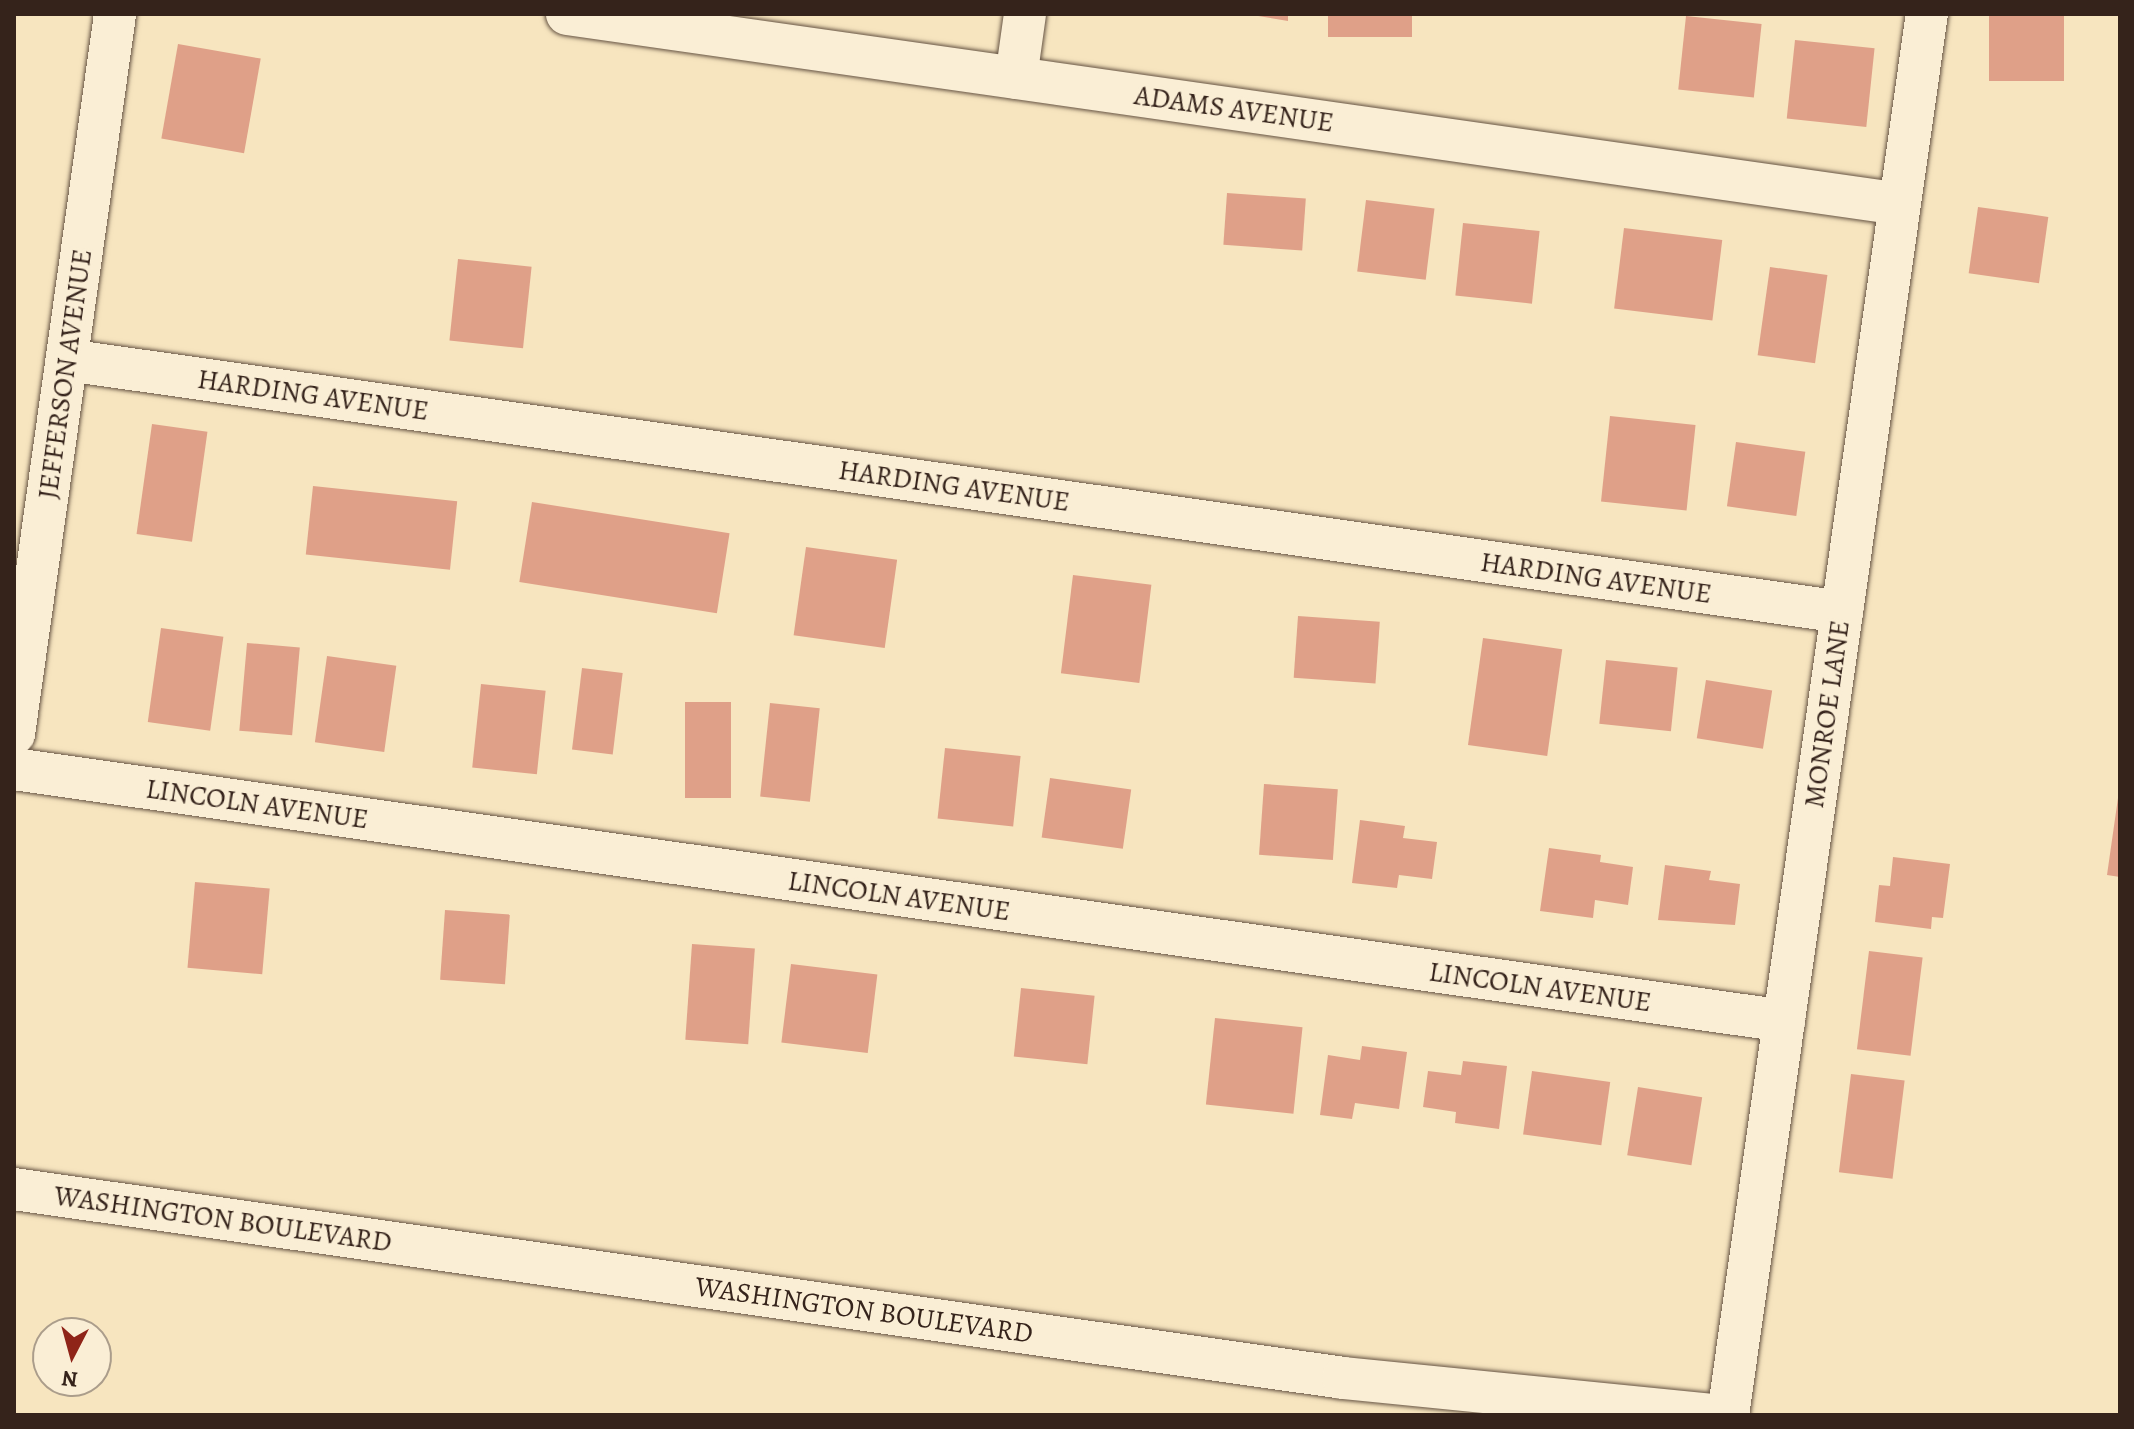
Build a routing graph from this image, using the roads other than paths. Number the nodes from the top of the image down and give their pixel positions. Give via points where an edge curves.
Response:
1 (115, 14) edge
2 (567, 14) edge
3 (1025, 14) edge
4 (1927, 14) edge
5 (1016, 78) junction
6 (1900, 204) junction
7 (67, 360) junction
8 (1842, 612) junction
9 (14, 734) edge
10 (14, 769) edge
11 (1784, 1021) junction
12 (14, 1189) edge
13 (1716, 1415) edge
14 (1728, 1415) edge

1 - 7 street, JEFFERSON AVENUE
2 - 5 street, ADAMS AVENUE
3 - 5 street
4 - 6 street, MONROE LANE
5 - 6 street, ADAMS AVENUE
6 - 8 street, MONROE LANE
7 - 8 street, HARDING AVENUE
7 - 9 street, JEFFERSON AVENUE
8 - 11 street, MONROE LANE
10 - 11 street, LINCOLN AVENUE
11 - 14 street, MONROE LANE
12 - 13 street, WASHINGTON BOULEVARD via 1343,1378

